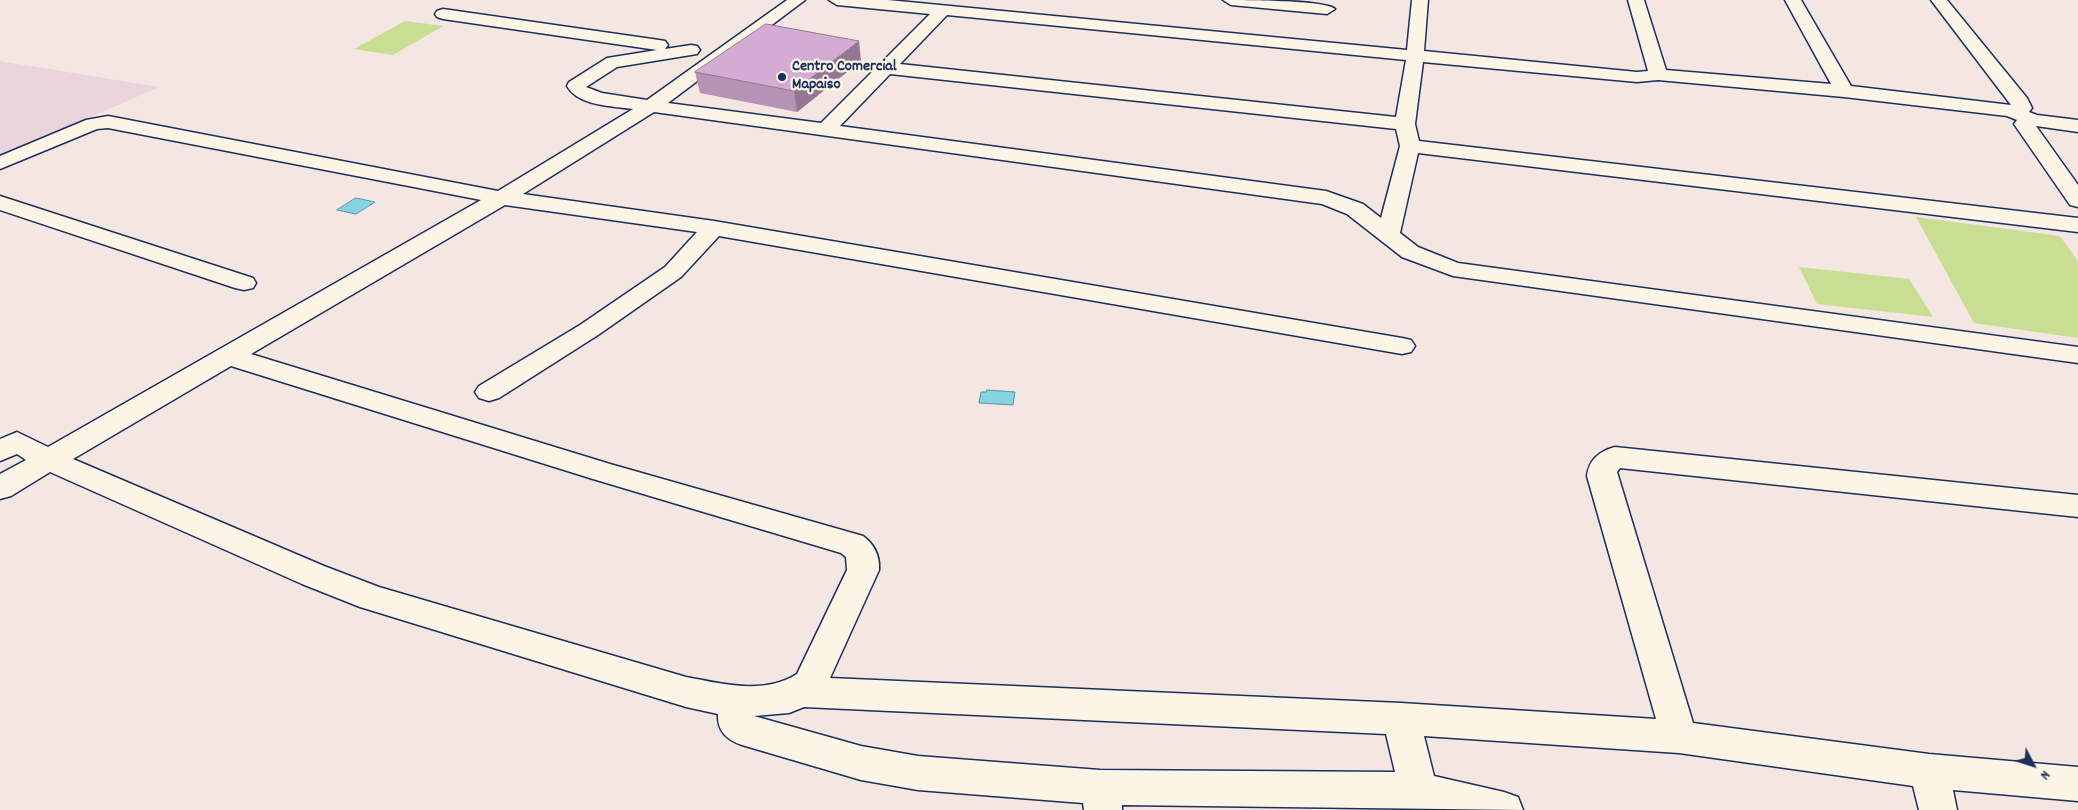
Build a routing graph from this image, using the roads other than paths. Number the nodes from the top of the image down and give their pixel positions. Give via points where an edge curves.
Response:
1 (797, 0) edge
2 (837, 0) edge
3 (1230, 0) edge
4 (1420, 0) edge
5 (1636, 0) edge
6 (1793, 0) edge
7 (1938, 0) edge
8 (1327, 10) dead end
9 (942, 11) junction
10 (443, 14) dead end
11 (730, 48) junction
12 (691, 50) junction
13 (1415, 57) junction
14 (886, 68) junction
15 (1658, 75) junction
16 (1844, 92) junction
17 (651, 106) junction
18 (2011, 111) junction
19 (2033, 120) junction
20 (1405, 124) junction
21 (2078, 126) edge
22 (824, 131) junction
23 (1410, 146) junction
24 (0, 163) edge
25 (503, 198) junction
26 (2078, 200) edge
27 (0, 202) edge
28 (2078, 225) edge
29 (714, 228) junction
30 (1388, 235) junction
31 (244, 283) dead end
32 (1402, 346) dead end
33 (2078, 355) edge
34 (228, 356) junction
35 (489, 392) dead end
36 (6, 442) edge
37 (49, 460) junction
38 (0, 488) edge
39 (2078, 506) edge
40 (801, 692) junction
41 (737, 702) junction
42 (1401, 719) junction
43 (1679, 737) junction
44 (1930, 771) junction
45 (2078, 784) edge
46 (1418, 790) junction
47 (1102, 798) edge
48 (1504, 810) edge
49 (1938, 810) edge

1 - 11 street
2 - 9 street
3 - 8 street
4 - 13 street
5 - 15 street
6 - 16 street
7 - 18 street via 2020,102 2022,108
9 - 13 street
9 - 14 street
10 - 12 street
11 - 12 street
11 - 17 street
12 - 17 street via 614,62 576,86 579,91 599,98
13 - 15 street via 1637,77
13 - 20 street
14 - 20 street
14 - 22 street
15 - 16 street
16 - 18 street
17 - 22 street
17 - 25 street
18 - 19 street
19 - 21 street
19 - 26 street via 2024,124
20 - 23 street
22 - 30 street via 1326,198 1355,209
23 - 28 street
23 - 30 street
24 - 25 street via 93,124 108,122
25 - 29 street
25 - 34 street
27 - 31 street
29 - 32 street
29 - 35 street via 673,272 589,330
30 - 33 street via 1410,252 1453,269
34 - 37 street
34 - 40 street via 603,472 852,544 860,550 863,570 816,674
36 - 37 street
37 - 38 street
37 - 41 street via 372,598 686,692
39 - 43 street via 1615,458 1605,463 1602,476
40 - 41 street via 789,698
40 - 42 street
41 - 47 street via 736,722 742,728 862,763
42 - 43 street
42 - 46 street
43 - 44 street
44 - 45 street
44 - 49 street
46 - 47 street
46 - 48 street

